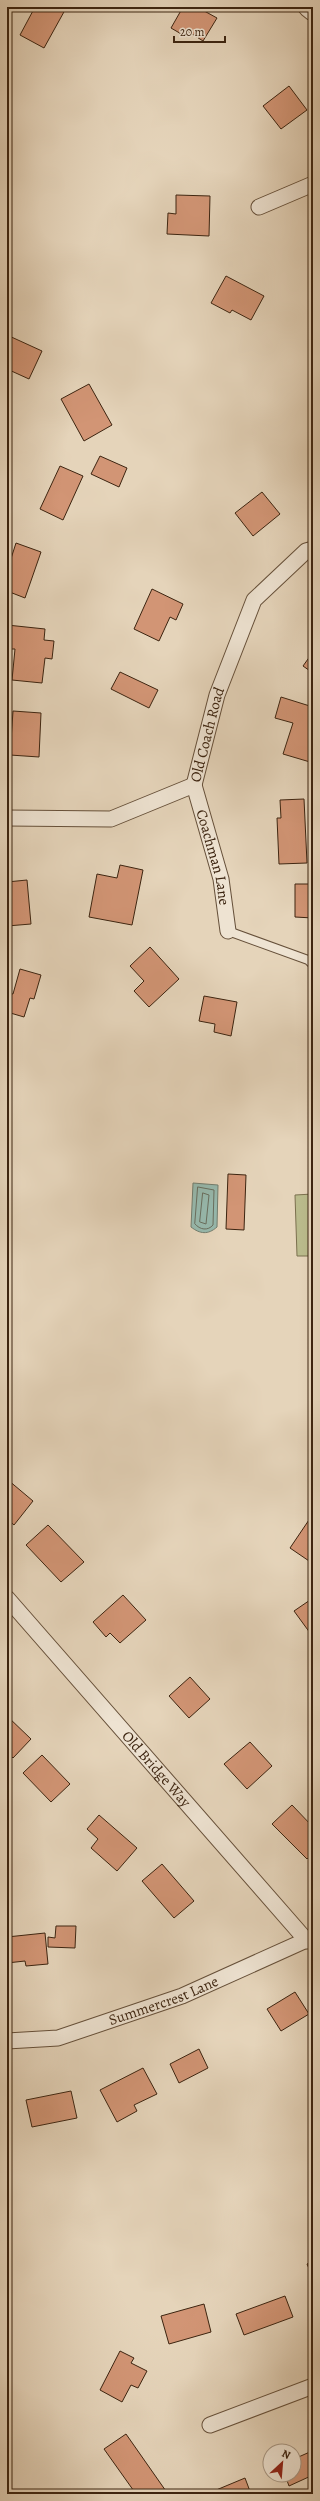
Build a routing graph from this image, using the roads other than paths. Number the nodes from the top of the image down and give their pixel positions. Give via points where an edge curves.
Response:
1 (308, 7) edge
2 (313, 10) edge
3 (313, 184) edge
4 (259, 207) dead end
5 (313, 548) edge
6 (194, 785) junction
7 (7, 818) edge
8 (228, 931) joint
9 (313, 965) edge
10 (7, 1598) edge
11 (310, 1939) edge
12 (7, 2041) edge
13 (313, 2386) edge
14 (210, 2424) dead end

1 - 2 street
3 - 4 street
5 - 6 street, Old Coach Road via 306,551 254,600 217,695
6 - 7 street, Old Coach Road via 111,820
6 - 8 street, Coachman Lane via 221,880
8 - 9 lane via 308,960
10 - 11 street, Old Bridge Way
11 - 12 street, Summercrest Lane via 182,1996 58,2038
13 - 14 street

